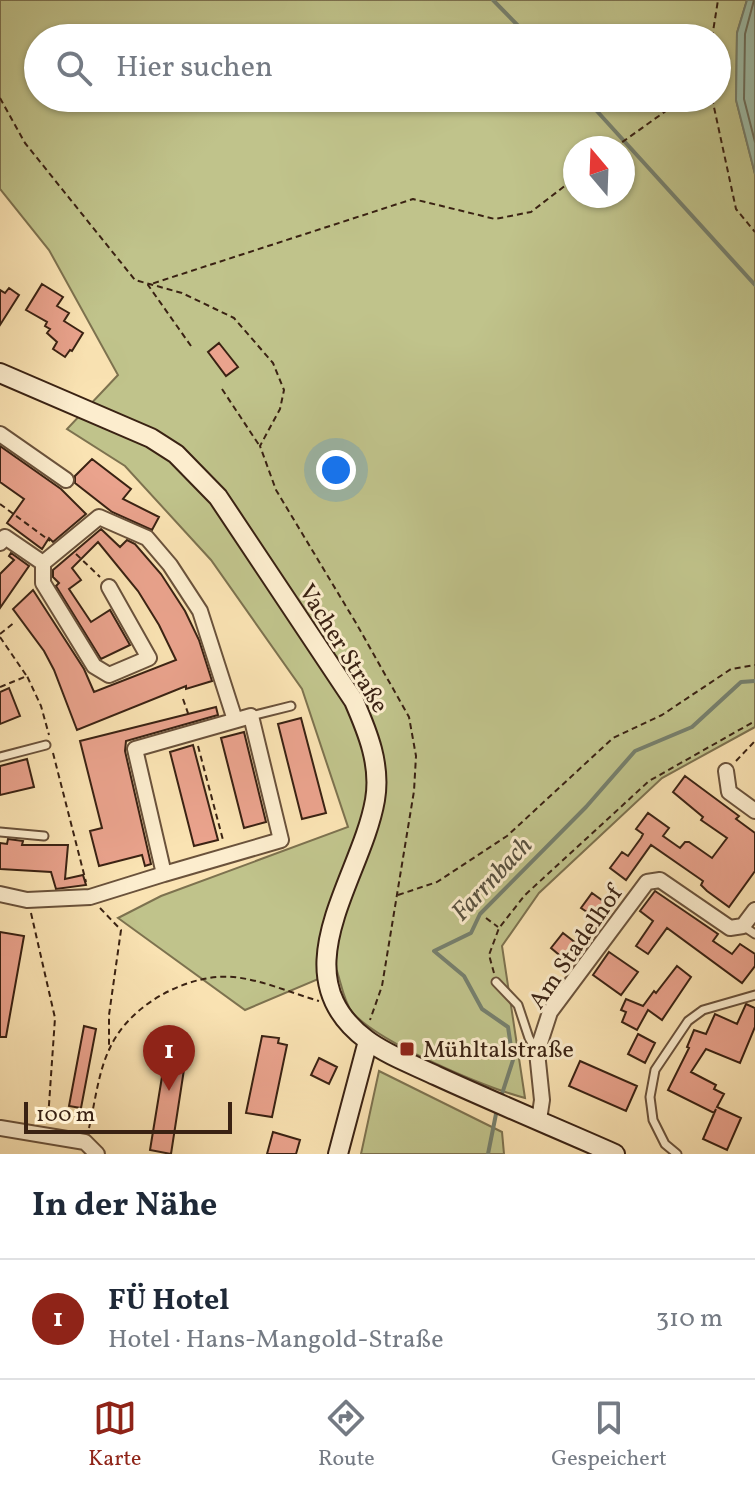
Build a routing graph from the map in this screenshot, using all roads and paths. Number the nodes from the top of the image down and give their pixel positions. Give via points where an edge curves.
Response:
1 (718, 0) edge
2 (714, 24) edge
3 (0, 98) edge
4 (664, 112) edge
5 (715, 112) edge
6 (631, 136) edge
7 (563, 187) edge
8 (755, 232) edge
9 (148, 285) junction
10 (191, 346) dead end
11 (0, 373) edge
12 (222, 389) dead end
13 (280, 409) dead end
14 (0, 434) edge
15 (260, 446) dead end
16 (66, 480) dead end
17 (0, 543) edge
18 (43, 563) junction
19 (109, 587) dead end
20 (15, 622) dead end
21 (0, 636) edge
22 (755, 665) edge
23 (27, 676) junction
24 (0, 687) edge
25 (183, 699) dead end
26 (291, 706) dead end
27 (251, 716) junction
28 (235, 720) junction
29 (755, 721) edge
30 (194, 731) junction
31 (49, 736) dead end
32 (755, 741) edge
33 (49, 748) joint
34 (0, 757) edge
35 (726, 771) joint
36 (755, 811) edge
37 (0, 832) edge
38 (44, 836) dead end
39 (228, 855) junction
40 (164, 874) junction
41 (0, 894) edge
42 (398, 895) dead end
43 (90, 897) junction
44 (27, 900) junction
45 (755, 910) edge
46 (486, 918) dead end
47 (499, 928) junction
48 (749, 930) edge
49 (496, 982) joint
50 (307, 992) dead end
51 (755, 995) edge
52 (310, 999) junction
53 (335, 1006) junction
54 (368, 1041) junction
55 (109, 1050) junction
56 (537, 1052) junction
57 (539, 1120) junction
58 (0, 1128) edge
59 (47, 1137) junction
60 (85, 1142) junction
61 (337, 1150) edge
62 (97, 1154) edge
63 (615, 1154) edge
64 (677, 1154) edge

1 - 2 path
3 - 9 path via 25,143 121,265
4 - 6 path
5 - 8 path via 736,209
7 - 9 path via 531,212 495,219 413,199
9 - 10 path
9 - 13 path via 182,293 234,318 273,363 284,390
11 - 53 street, Vacher Straße via 151,438 194,470 218,497 354,701 369,734 375,797 335,911 326,955
12 - 15 path
14 - 16 street
17 - 18 street via 5,537
18 - 19 street via 43,583 94,666 109,675 149,658
18 - 28 street via 99,517 147,538 200,611
20 - 21 path
21 - 23 path
22 - 42 path via 731,669 662,715 613,738 507,836 437,882
23 - 24 path
23 - 31 path
25 - 30 path
26 - 27 lane
27 - 28 street
27 - 39 street via 281,840
28 - 30 street
29 - 47 path via 649,781 525,895
30 - 39 path
30 - 40 street via 135,749
32 - 35 path
33 - 34 lane
33 - 43 path
35 - 36 street via 729,792
37 - 38 lane
39 - 40 street
40 - 43 street
41 - 44 street
43 - 44 street
43 - 55 path via 121,930
44 - 59 path via 55,1018
45 - 48 street, Am Stadelhof
46 - 47 path
47 - 49 path via 489,955
48 - 56 street, Am Stadelhof via 730,928 660,880 647,882 550,1012
49 - 56 lane via 518,1005
50 - 52 path
51 - 64 lane via 703,1010 688,1021 655,1070 653,1120 665,1144
52 - 53 path
52 - 55 path via 248,980 217,977 183,985 131,1016
53 - 54 street
54 - 57 street
54 - 61 street
55 - 60 path
56 - 57 street, Am Stadelhof
57 - 63 street
58 - 59 street
59 - 60 street
60 - 62 street

